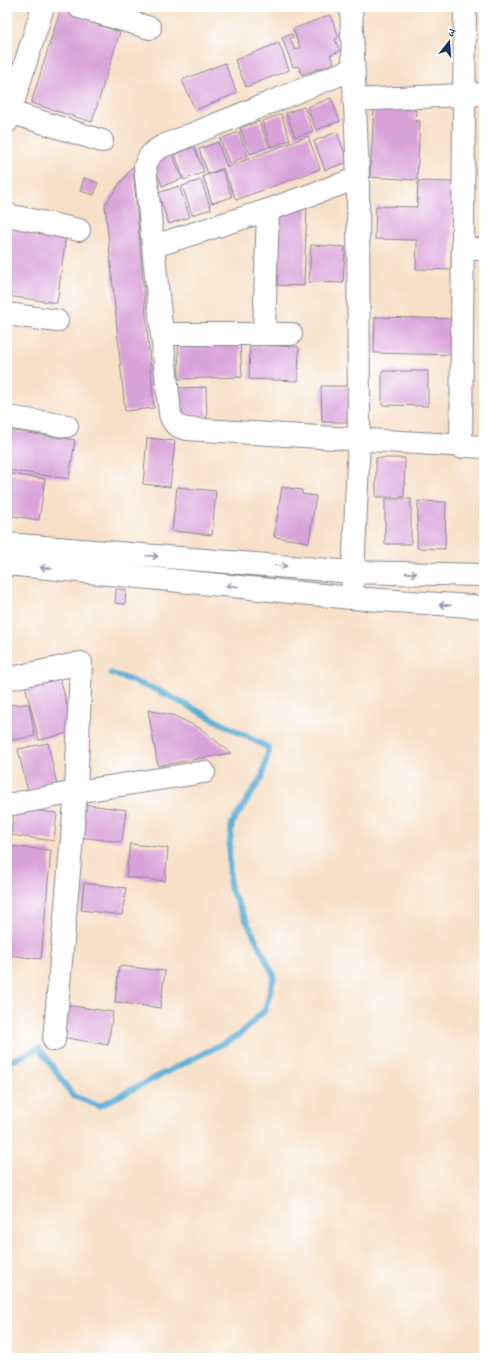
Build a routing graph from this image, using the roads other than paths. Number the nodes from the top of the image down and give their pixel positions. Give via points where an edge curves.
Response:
1 (43, 7) edge
2 (79, 7) edge
3 (351, 7) edge
4 (465, 7) edge
5 (150, 28) dead end
6 (353, 69) junction
7 (474, 94) edge
8 (354, 100) junction
9 (8, 117) edge
10 (102, 141) dead end
11 (358, 178) junction
12 (268, 210) junction
13 (7, 215) edge
14 (79, 230) dead end
15 (154, 246) junction
16 (474, 249) edge
17 (7, 314) edge
18 (57, 321) dead end
19 (264, 333) junction
20 (163, 334) junction
21 (291, 334) dead end
22 (7, 417) edge
23 (67, 426) dead end
24 (359, 439) junction
25 (461, 447) junction
26 (484, 447) edge
27 (7, 544) edge
28 (7, 564) edge
29 (352, 572) junction
30 (484, 575) edge
31 (352, 598) junction
32 (484, 607) edge
33 (7, 679) edge
34 (204, 772) dead end
35 (76, 792) junction
36 (7, 805) edge
37 (54, 1040) dead end

1 - 9 street
2 - 5 street
3 - 6 street
4 - 7 street
6 - 8 street
6 - 15 street via 154,150 145,166
7 - 8 street
7 - 16 street
8 - 11 street
9 - 10 street
11 - 12 street
11 - 24 street
12 - 15 street
12 - 19 street
13 - 14 street
15 - 20 street
16 - 25 street
17 - 18 street
19 - 20 street
19 - 21 street
20 - 24 street via 170,414 178,427
22 - 23 street
24 - 25 street
24 - 29 street
25 - 26 street
27 -> 29 street
31 -> 28 street
29 -> 30 street
29 - 31 street
32 -> 31 street
33 - 35 street via 81,664
34 - 35 street
35 - 36 street
35 - 37 street

